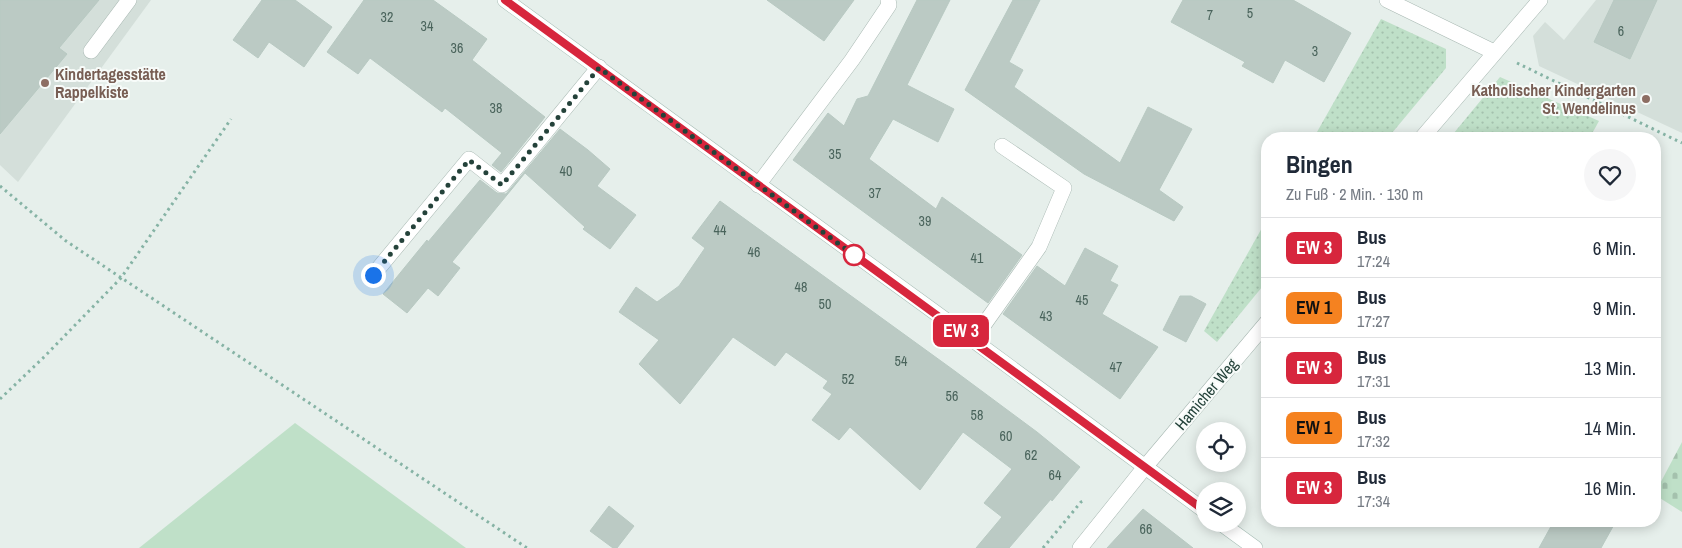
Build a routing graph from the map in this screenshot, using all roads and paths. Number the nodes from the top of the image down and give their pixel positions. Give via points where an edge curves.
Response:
1 (129, 0) edge
2 (505, 0) edge
3 (888, 0) edge
4 (1388, 0) edge
5 (1540, 0) edge
6 (92, 52) dead end
7 (1494, 52) junction
8 (599, 68) junction
9 (231, 119) dead end
10 (1427, 132) edge
11 (1659, 132) edge
12 (1661, 133) edge
13 (1682, 143) edge
14 (1002, 146) dead end
15 (758, 184) junction
16 (0, 186) edge
17 (373, 275) dead end
18 (121, 278) junction
19 (1261, 330) edge
20 (973, 340) junction
21 (0, 399) edge
22 (1145, 467) junction
23 (1196, 504) edge
24 (1233, 532) edge
25 (527, 548) edge
26 (1080, 548) edge
27 (1255, 548) edge

1 - 6 main road
2 - 8 main road
3 - 15 main road via 889,6 852,60
4 - 7 main road
5 - 7 main road
7 - 10 main road
7 - 11 path
8 - 15 main road
8 - 17 main road via 502,185 469,160
9 - 18 path
12 - 13 path
14 - 20 main road via 1064,188 1039,247
15 - 20 main road
16 - 18 path via 66,241
18 - 21 path
18 - 25 path
19 - 22 main road, Hamicher Weg
20 - 22 main road
22 - 23 main road
22 - 26 main road, Hamicher Weg
24 - 27 main road

